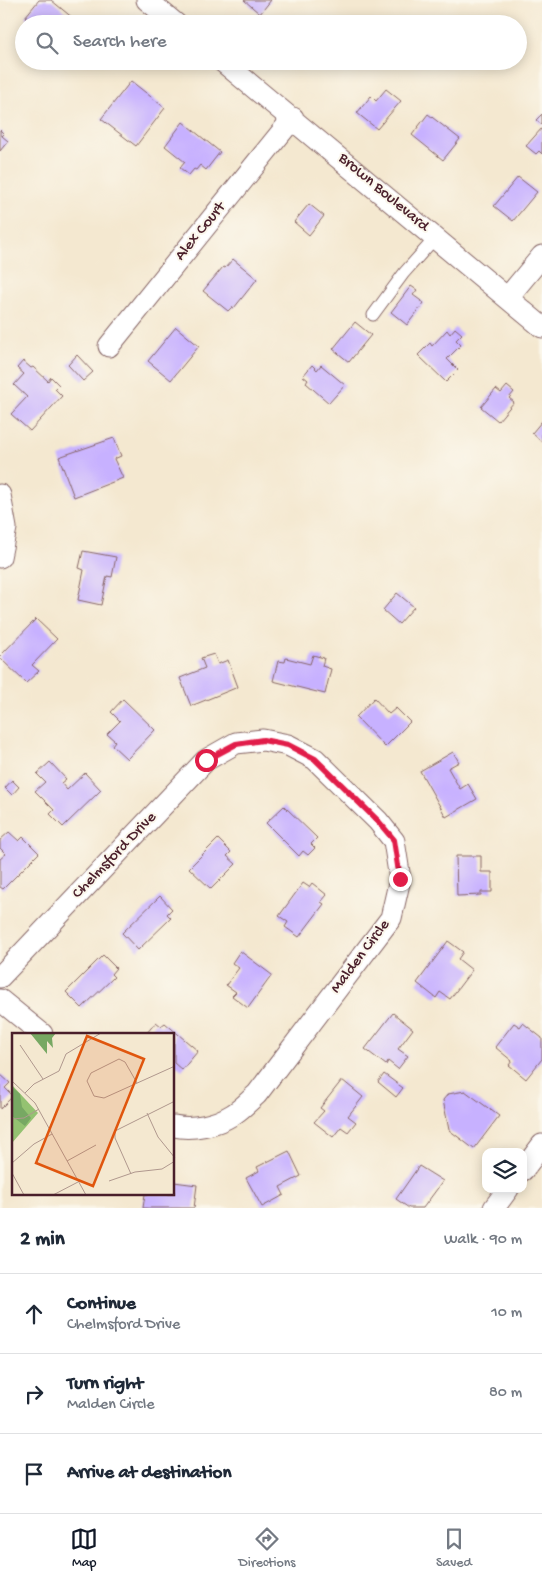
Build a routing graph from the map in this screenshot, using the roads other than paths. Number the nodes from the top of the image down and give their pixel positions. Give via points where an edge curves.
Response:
1 (147, 0) edge
2 (165, 15) edge
3 (233, 70) edge
4 (293, 118) junction
5 (436, 238) junction
6 (542, 256) edge
7 (508, 297) junction
8 (373, 315) dead end
9 (542, 327) edge
10 (109, 346) dead end
11 (0, 495) edge
12 (0, 557) edge
13 (236, 744) joint
14 (0, 977) edge
15 (0, 1000) edge
16 (41, 1033) edge
17 (175, 1126) edge
18 (542, 1145) edge
19 (527, 1165) edge
20 (505, 1193) edge
21 (494, 1208) edge

1 - 2 street
3 - 4 street, Brown Boulevard
4 - 5 street, Brown Boulevard
4 - 10 street, Alex Court
5 - 7 street, Brown Boulevard
5 - 8 lane via 404,273
6 - 7 street
7 - 9 street, Brown Boulevard
11 - 12 street via 6,528
13 - 14 street, Chelmsford Drive via 206,760
13 - 17 street, Malden Circle via 263,740 288,745 315,759 394,840 400,879 391,918 257,1094 233,1115 207,1125
15 - 16 street
18 - 19 street
20 - 21 street

